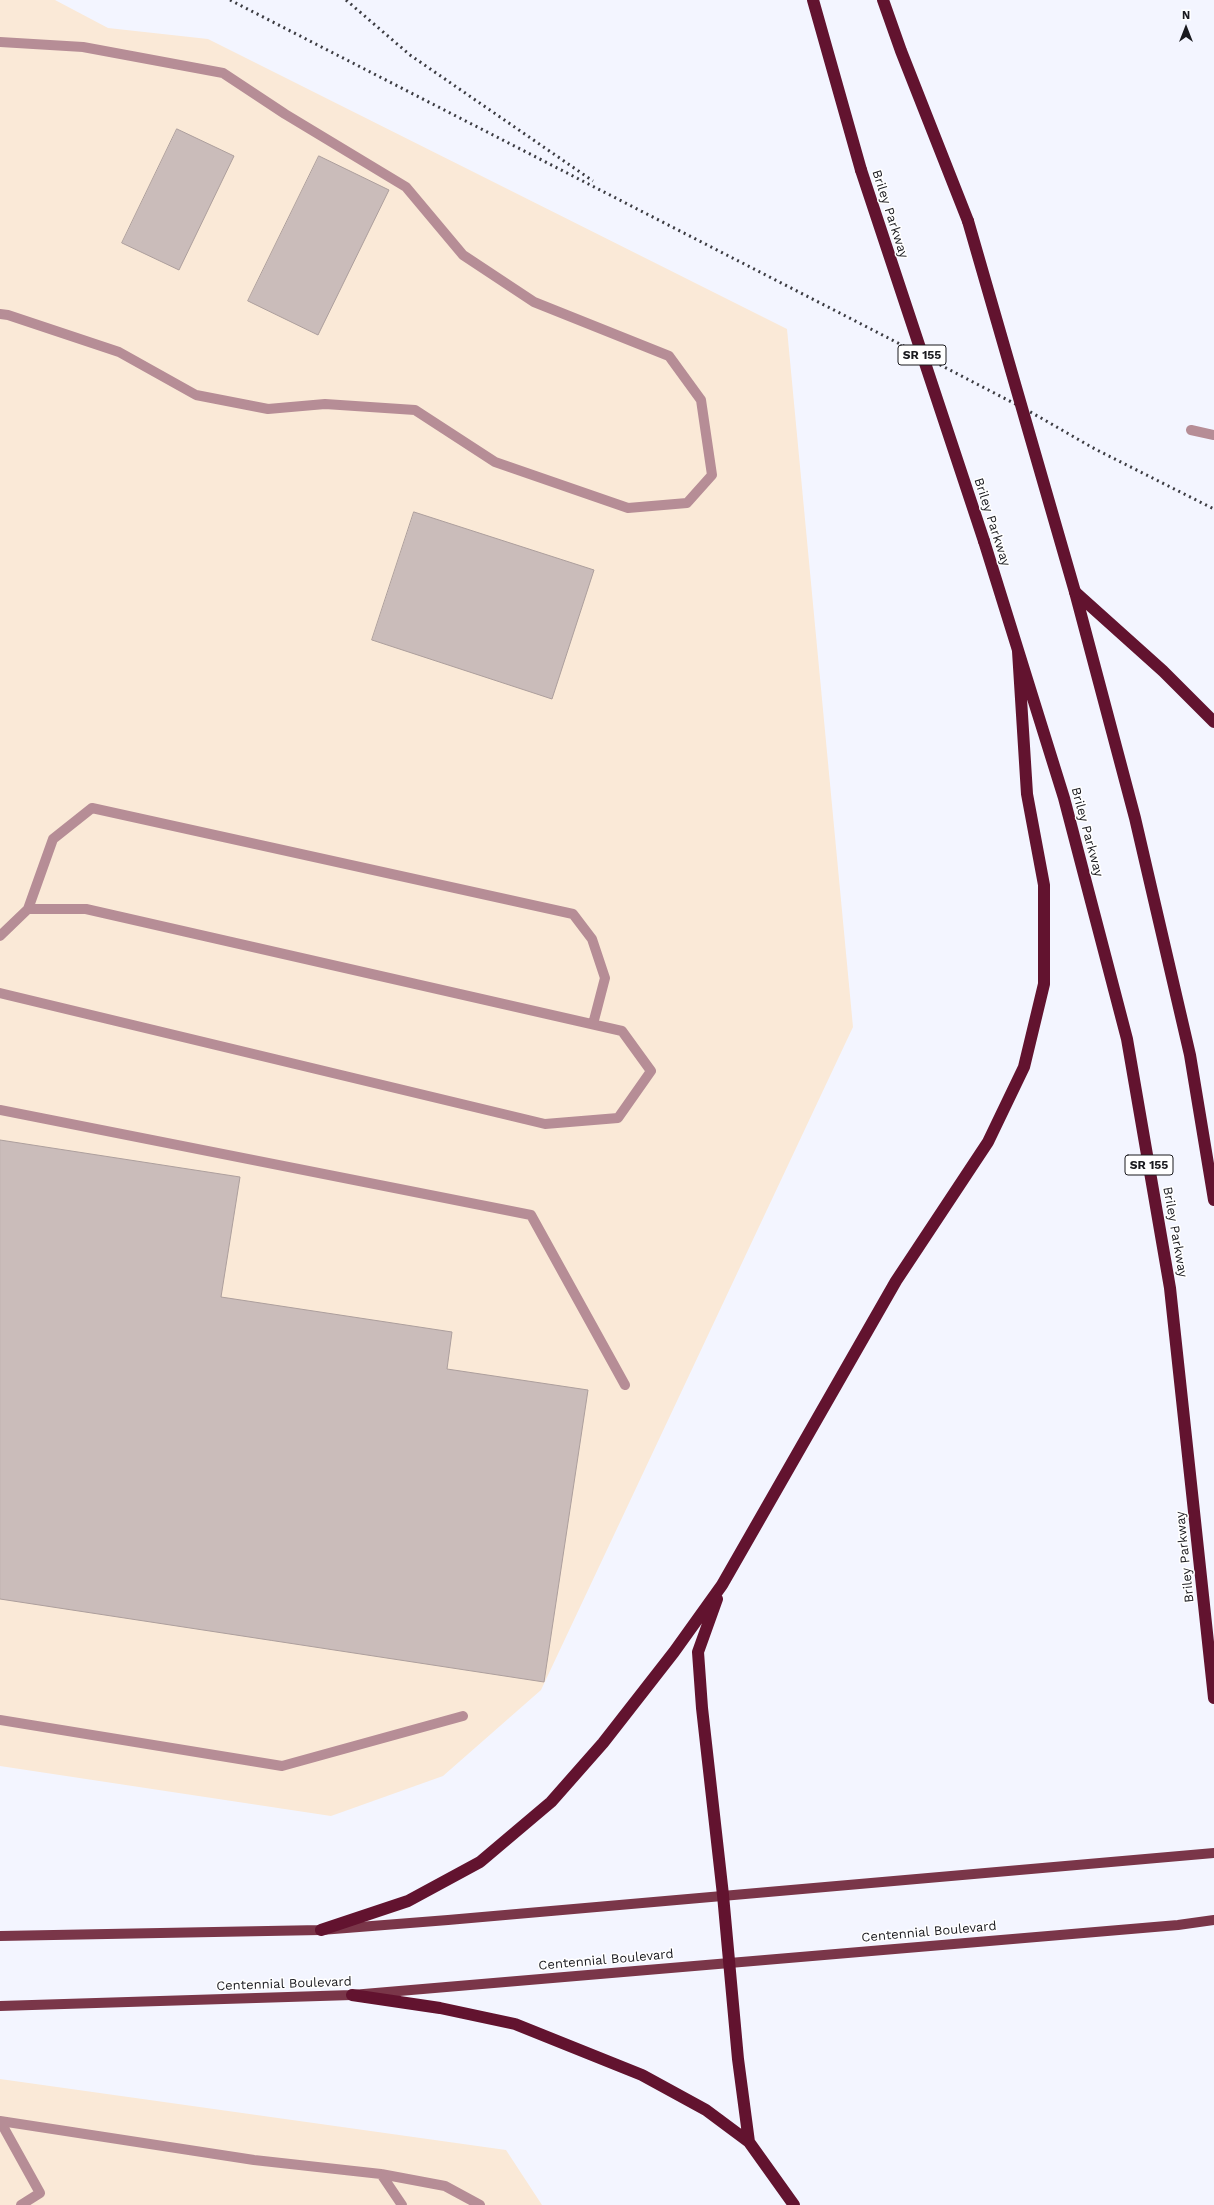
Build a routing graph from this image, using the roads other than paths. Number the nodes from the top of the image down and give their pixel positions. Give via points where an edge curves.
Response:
1 (813, 0) edge
2 (883, 0) edge
3 (0, 42) edge
4 (0, 314) edge
5 (1191, 430) dead end
6 (1214, 435) edge
7 (1075, 592) junction
8 (1018, 651) junction
9 (1214, 722) edge
10 (28, 909) junction
11 (0, 936) edge
12 (0, 993) edge
13 (593, 1024) junction
14 (0, 1110) edge
15 (1214, 1200) edge
16 (625, 1385) dead end
17 (722, 1585) junction
18 (1214, 1695) edge
19 (463, 1716) dead end
20 (0, 1720) edge
21 (1214, 1853) edge
22 (723, 1895) junction
23 (1214, 1920) edge
24 (321, 1930) junction
25 (0, 1936) edge
26 (729, 1962) junction
27 (352, 1995) junction
28 (0, 2006) edge
29 (0, 2121) edge
30 (749, 2142) junction
31 (381, 2174) junction
32 (21, 2205) edge
33 (402, 2205) edge
34 (480, 2205) edge
35 (794, 2205) edge

1 - 8 highway, Briley Parkway / SR 155, bridge via 861,170
2 - 7 highway, bridge via 968,221
3 - 4 street via 83,47 223,73 285,114 406,187 463,255 534,302 669,356 701,400 712,475 687,504 628,508 495,462 415,410 325,404 268,409 196,395 119,352
5 - 6 street
7 - 9 highway
7 - 15 highway via 1135,818 1190,1055
8 - 17 highway via 1027,794 1044,885 1044,984 1024,1067 988,1142 896,1281
8 - 18 highway, Briley Parkway / SR 155 via 1064,798 1127,1039 1170,1288
10 - 11 street
10 - 13 street via 86,909
10 - 13 street via 54,839 92,808 573,914 592,939 606,978
12 - 13 street via 545,1124 618,1118 651,1071 622,1031
14 - 16 street via 531,1215
17 - 22 highway via 698,1652
17 - 24 highway via 603,1743 551,1802 480,1862 408,1901
19 - 20 street via 282,1766
21 - 22 main road
22 - 24 main road
22 - 26 highway
23 - 26 main road, Centennial Boulevard via 1170,1926
24 - 25 main road
26 - 27 main road, Centennial Boulevard
26 - 30 highway
27 - 28 main road, Centennial Boulevard
27 - 30 highway via 440,2008 515,2024 642,2075 706,2110
29 - 31 street via 254,2160
29 - 32 street via 40,2193
30 - 35 highway
31 - 33 street
31 - 34 street via 445,2186

